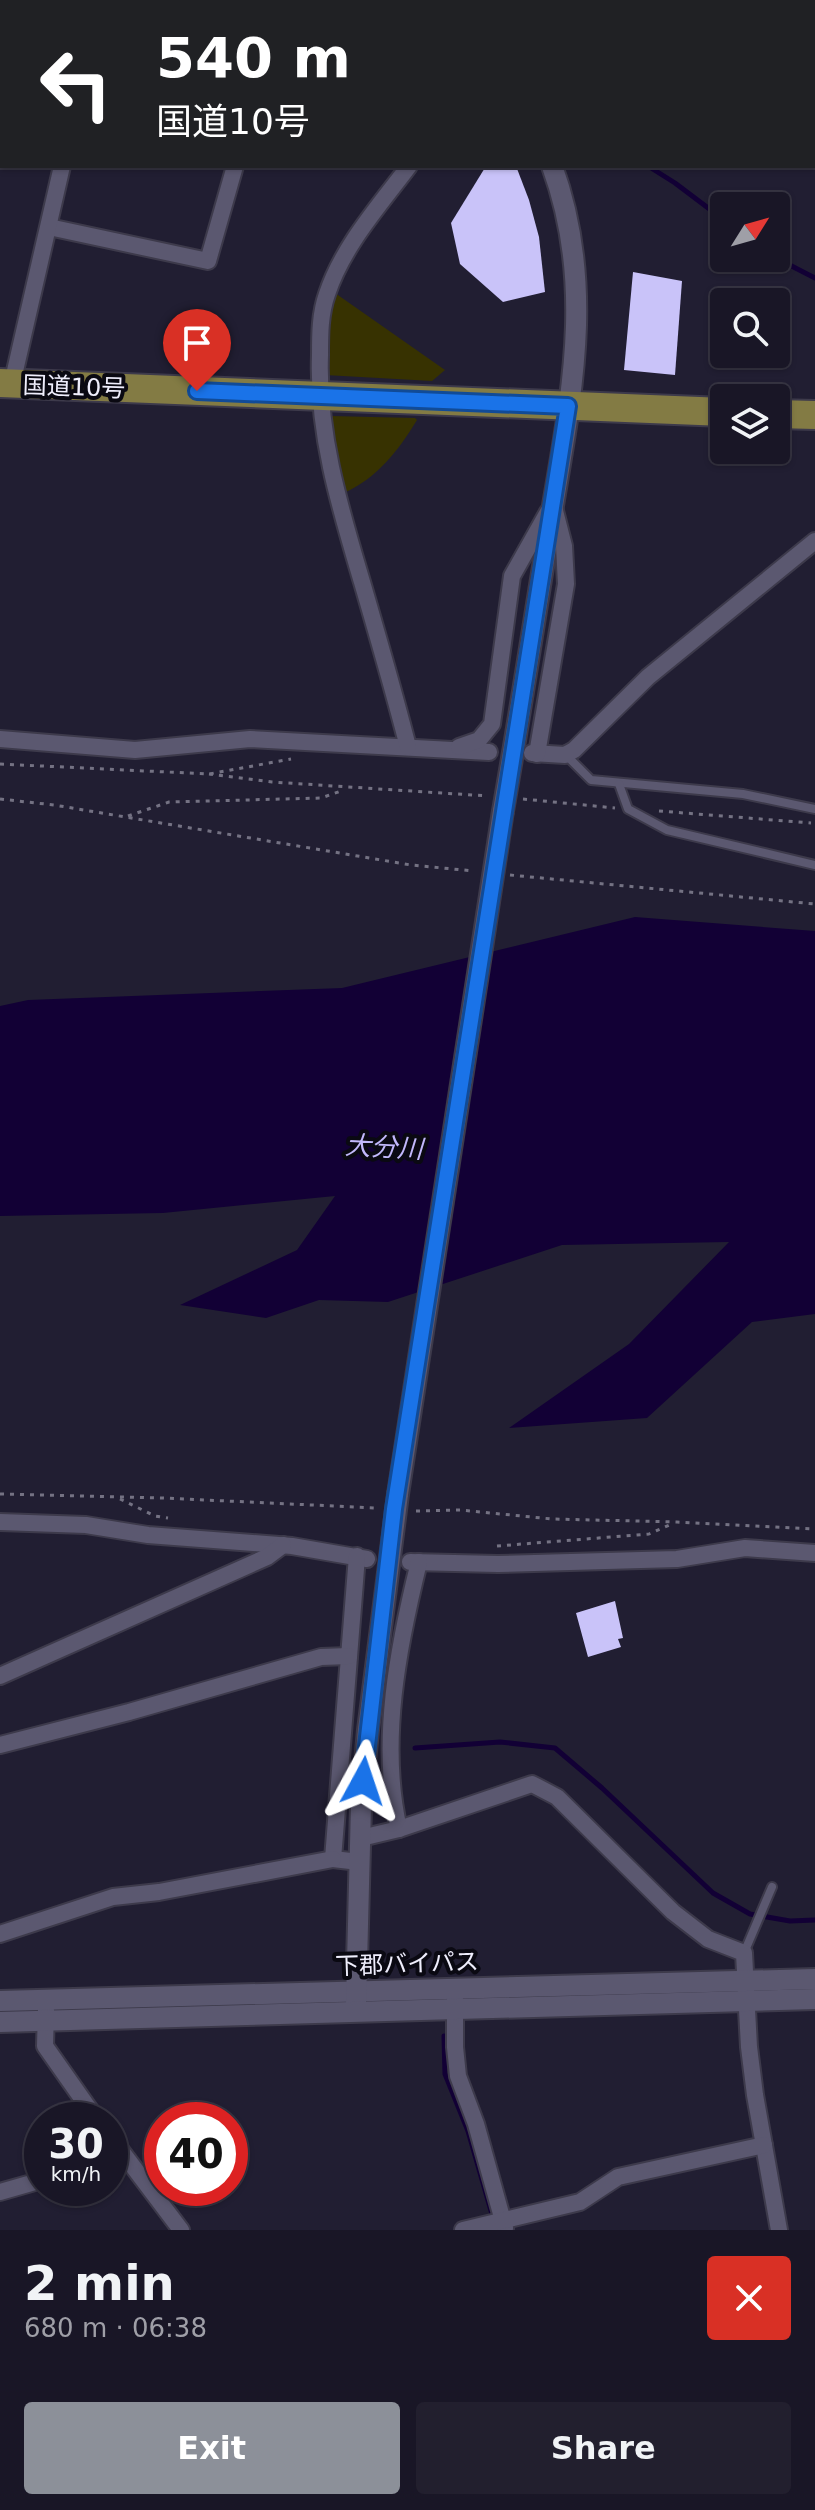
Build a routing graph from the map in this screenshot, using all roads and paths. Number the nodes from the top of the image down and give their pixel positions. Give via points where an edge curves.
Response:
1 (62, 168) edge
2 (234, 168) edge
3 (408, 168) edge
4 (553, 168) edge
5 (49, 227) junction
6 (6, 384) edge
7 (320, 396) junction
8 (568, 406) junction
9 (710, 411) edge
10 (790, 414) edge
11 (815, 415) edge
12 (553, 501) junction
13 (815, 541) edge
14 (0, 739) edge
15 (408, 747) junction
16 (450, 749) junction
17 (489, 752) dead end
18 (565, 755) junction
19 (298, 758) dead end
20 (0, 764) edge
21 (619, 784) junction
22 (349, 788) dead end
23 (0, 799) edge
24 (815, 809) edge
25 (124, 817) junction
26 (815, 865) edge
27 (473, 871) dead end
28 (504, 874) dead end
29 (815, 904) edge
30 (0, 1522) edge
31 (18, 1522) junction
32 (677, 1522) dead end
33 (0, 1531) edge
34 (283, 1545) junction
35 (492, 1546) dead end
36 (815, 1553) edge
37 (349, 1656) junction
38 (0, 1676) edge
39 (0, 1745) edge
40 (399, 1829) junction
41 (361, 1838) junction
42 (333, 1859) junction
43 (359, 1862) junction
44 (772, 1887) dead end
45 (0, 1934) edge
46 (745, 1949) junction
47 (815, 1979) edge
48 (747, 1991) junction
49 (455, 1999) junction
50 (815, 1999) edge
51 (47, 2000) junction
52 (0, 2001) edge
53 (356, 2002) junction
54 (45, 2021) junction
55 (0, 2022) edge
56 (84, 2102) edge
57 (764, 2145) junction
58 (128, 2161) edge
59 (24, 2185) edge
60 (0, 2192) edge
61 (503, 2224) edge
62 (181, 2230) edge
63 (463, 2230) edge
64 (779, 2230) edge

1 - 5 street
2 - 5 street via 208,261
3 - 7 street via 331,283 321,323
4 - 8 street via 577,271
5 - 6 street
6 - 7 highway, 国道10号
7 - 8 highway, 国道10号
7 - 15 street via 348,537
8 - 9 highway, 国道10号
8 - 12 street
10 - 11 highway
12 - 16 street via 512,576 492,724 479,740
12 - 18 street via 566,584 534,754
12 - 41 street, bridge via 398,1494 368,1730
13 - 18 street via 648,677
14 - 15 street via 135,750 250,739
15 - 16 street
16 - 17 street
18 - 21 lane via 591,780
19 - 20 path via 209,774
21 - 24 lane via 743,794
21 - 26 lane via 628,809 667,830
22 - 25 path via 321,798 169,802
23 - 25 path
25 - 27 path
28 - 29 path
30 - 31 street
31 - 33 street
31 - 34 street
32 - 35 path via 649,1534
34 - 37 street via 362,1558
34 - 38 street via 267,1557
36 - 40 street via 745,1548 677,1559 414,1562 390,1753 391,1797
37 - 39 street via 321,1657
37 - 42 street
40 - 41 street
40 - 46 street via 532,1784 557,1797 673,1912 708,1939
41 - 43 street
42 - 43 street
42 - 45 street via 113,1897
43 - 53 street
44 - 46 lane
46 - 48 street
47 - 48 street
48 - 49 street
48 - 50 street
48 - 57 street via 753,2083
49 - 53 street
49 - 61 street via 458,2076
51 - 52 street, 下郡バイパス
51 - 53 street, 下郡バイパス
51 - 54 street
53 - 54 street
54 - 55 street
54 - 56 street via 45,2046
57 - 61 street via 618,2177 580,2202
57 - 64 street
58 - 62 street
59 - 60 street
61 - 63 street

